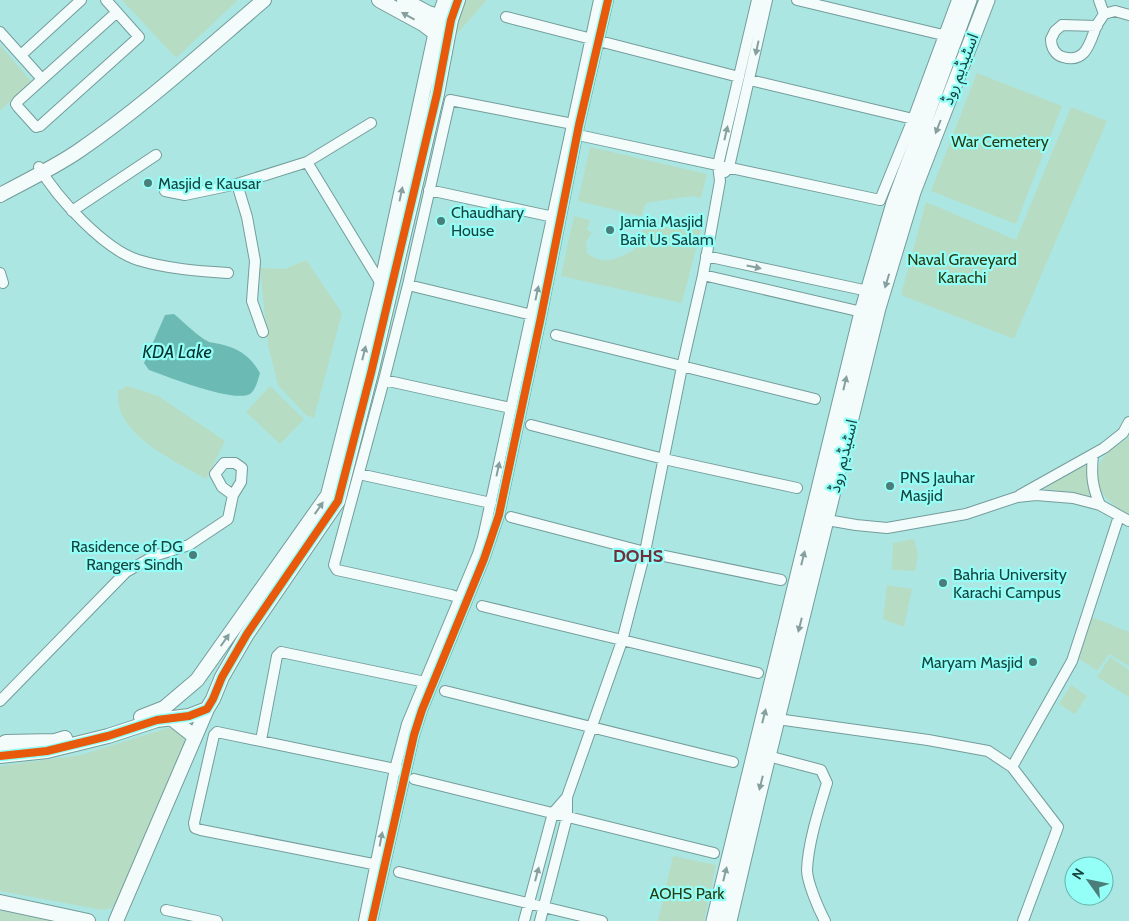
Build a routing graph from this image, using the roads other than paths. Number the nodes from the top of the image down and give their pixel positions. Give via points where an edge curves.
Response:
1 (81, 0) edge
2 (106, 0) edge
3 (250, 0) edge
4 (264, 0) edge
5 (379, 0) edge
6 (404, 0) edge
7 (445, 0) edge
8 (458, 0) edge
9 (599, 0) edge
10 (608, 0) edge
11 (757, 0) edge
12 (767, 0) edge
13 (798, 0) edge
14 (957, 0) edge
15 (969, 0) edge
16 (987, 0) edge
17 (1098, 0) edge
18 (117, 12) junction
19 (1104, 14) junction
20 (1129, 14) edge
21 (506, 17) dead end
22 (445, 19) junction
23 (1097, 26) junction
24 (0, 32) edge
25 (943, 35) junction
26 (442, 36) junction
27 (595, 41) junction
28 (21, 55) junction
29 (744, 78) junction
30 (42, 79) junction
31 (913, 119) junction
32 (371, 123) dead end
33 (576, 128) junction
34 (156, 155) dead end
35 (307, 162) junction
36 (724, 166) junction
37 (41, 170) junction
38 (237, 184) junction
39 (0, 188) edge
40 (429, 190) junction
41 (166, 192) dead end
42 (0, 195) edge
43 (72, 212) junction
44 (557, 218) junction
45 (706, 256) junction
46 (367, 262) junction
47 (390, 269) junction
48 (228, 273) dead end
49 (703, 275) junction
50 (408, 285) junction
51 (386, 288) junction
52 (868, 291) junction
53 (862, 312) junction
54 (532, 315) junction
55 (263, 332) dead end
56 (556, 334) dead end
57 (682, 367) junction
58 (384, 380) junction
59 (815, 399) dead end
60 (511, 408) junction
61 (1129, 422) edge
62 (531, 425) dead end
63 (1093, 455) junction
64 (664, 459) junction
65 (359, 474) junction
66 (796, 488) dead end
67 (233, 495) dead end
68 (1017, 497) junction
69 (491, 503) junction
70 (1100, 506) junction
71 (1119, 516) junction
72 (511, 517) dead end
73 (827, 520) junction
74 (1129, 521) edge
75 (645, 552) junction
76 (781, 580) dead end
77 (463, 599) junction
78 (482, 606) dead end
79 (622, 641) junction
80 (758, 673) dead end
81 (428, 682) junction
82 (194, 683) junction
83 (217, 691) junction
84 (445, 691) dead end
85 (0, 701) edge
86 (206, 709) junction
87 (189, 716) junction
88 (171, 718) junction
89 (777, 719) junction
90 (592, 726) junction
91 (190, 732) junction
92 (261, 740) junction
93 (0, 745) edge
94 (190, 748) junction
95 (0, 756) edge
96 (768, 756) junction
97 (732, 762) dead end
98 (1012, 767) junction
99 (395, 769) junction
100 (406, 771) junction
101 (414, 779) dead end
102 (567, 797) junction
103 (553, 813) junction
104 (566, 817) junction
105 (714, 853) dead end
106 (380, 865) junction
107 (399, 872) dead end
108 (0, 902) edge
109 (528, 904) junction
110 (544, 907) junction
111 (166, 910) dead end
112 (88, 921) edge
113 (116, 921) edge
114 (216, 921) edge
115 (364, 921) edge
116 (372, 921) edge
117 (524, 921) edge
118 (540, 921) edge
119 (602, 921) edge
120 (714, 921) edge
121 (729, 921) edge
122 (826, 921) edge
123 (1024, 921) edge

1 - 28 street
2 - 18 street
3 - 37 street via 106,122
4 - 37 street via 108,129 77,152
26 -> 5 street
6 - 22 street
7 - 22 street
8 - 22 street
9 - 27 street
10 - 27 street
11 - 29 street
12 -> 29 street
13 - 25 street
14 - 25 street
15 - 52 main road, اسٹیڈیم روڈ via 894,203
16 -> 73 main road, اسٹیڈیم روڈ via 905,216 878,308
17 - 19 street
18 - 30 street
18 - 30 street via 139,37 36,127 16,104
19 - 20 street via 1115,11
19 - 23 street
21 - 27 street
22 - 26 street
23 - 23 street via 1062,25 1051,39 1054,51 1061,57 1080,56 1088,50
24 - 28 street
25 - 31 street
26 - 47 street
27 - 29 street
27 - 33 street
28 - 30 street
29 - 31 street
29 - 36 street
31 - 36 street via 878,201
32 - 35 street
33 - 36 street
33 - 40 street via 450,100
33 - 44 street
34 - 43 street
35 - 38 street
35 - 46 street
36 - 45 street
37 - 39 street
37 - 42 street
37 - 43 street
38 - 41 street via 185,195
38 - 55 street via 255,261 252,301
40 - 44 street
40 - 50 street
43 - 48 street via 107,242 136,259 178,269
54 -> 44 street
44 - 77 street via 498,515 484,559
45 - 49 street
45 -> 52 street
46 - 47 street
46 - 51 street
47 - 51 street
49 - 53 street
49 - 57 street
50 - 54 street
50 - 58 street
82 -> 51 street via 328,495
51 - 83 street via 338,501 247,634
52 - 53 main road, اسٹیڈیم روڈ
120 -> 53 main road, اسٹیڈیم روڈ
54 - 60 street
56 - 57 street
57 - 59 street
57 - 64 street
58 - 60 street
58 - 65 street
69 -> 60 street
61 - 63 street via 1123,432
62 - 64 street
63 - 68 street
63 - 70 street via 1091,474
64 - 66 street
64 - 75 street
65 - 69 street
65 - 77 street via 335,568
67 - 85 street via 228,519 189,545 154,556 126,572
68 - 70 street via 1073,498
68 - 73 street via 966,514 887,528
69 - 77 street
70 - 71 street
71 - 74 street
71 - 98 street via 1072,661
72 - 75 street
73 -> 89 main road, اسٹیڈیم روڈ
75 - 76 street
75 - 79 street
77 - 81 street
78 - 79 street
79 - 80 street
79 - 90 street
81 - 92 street via 281,652 277,656
81 - 99 street via 407,724
81 - 100 street
82 - 83 street via 210,682
82 - 87 street
82 - 93 street via 164,708 120,726 55,741 6,742
83 - 86 street
84 - 90 street
86 - 87 street
86 - 94 street
87 - 88 street
87 - 91 street
88 - 91 street
88 - 95 street via 47,751
89 - 96 main road, اسٹیڈیم روڈ
89 - 98 street via 988,751
90 - 97 street
90 - 102 street
91 - 94 street
92 - 99 street
92 - 106 street via 217,732 214,735 195,828
94 - 113 street
96 -> 121 main road, اسٹیڈیم روڈ
96 - 122 street via 821,770 827,783 807,872
98 - 123 street via 1058,827
99 - 100 street
106 -> 99 street
100 - 106 street
101 - 103 street
102 - 103 street
102 - 104 street
103 - 104 street
109 -> 103 street
104 - 105 street
104 - 110 street
106 - 115 street
106 - 116 street
107 - 109 street
108 - 112 street
109 - 110 street
109 - 117 street
110 - 118 street
110 - 119 street
111 - 114 street

